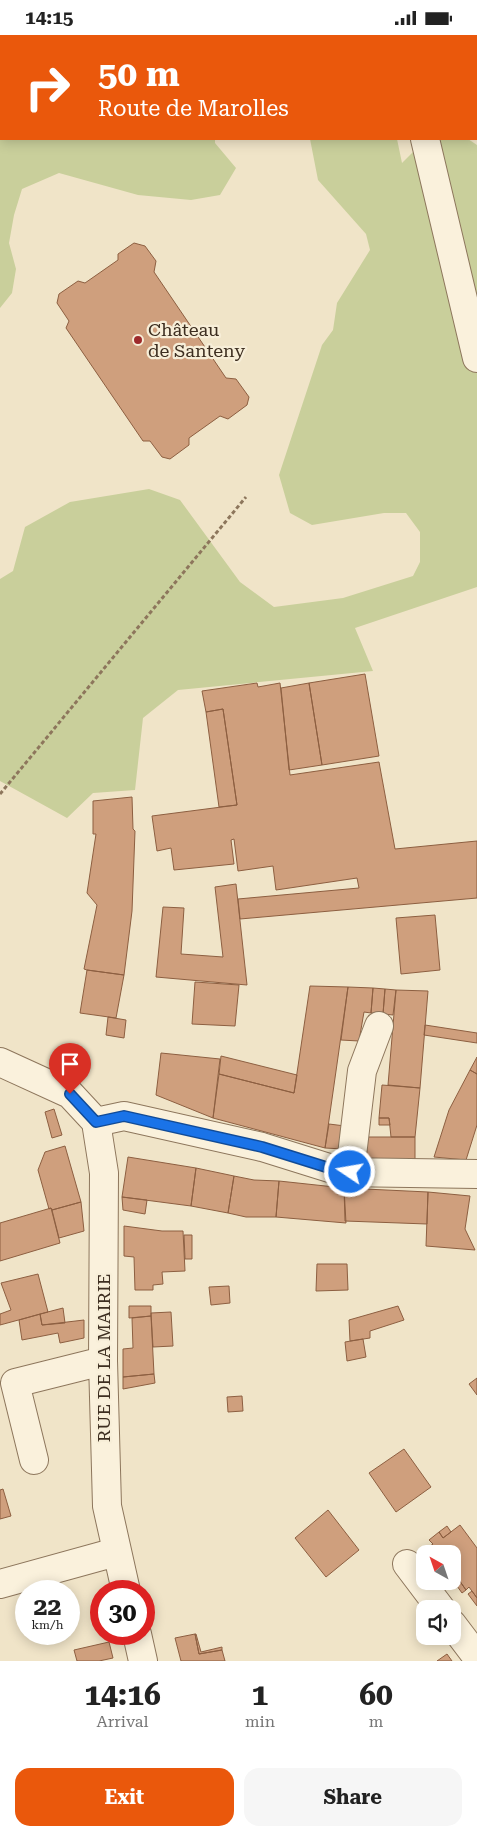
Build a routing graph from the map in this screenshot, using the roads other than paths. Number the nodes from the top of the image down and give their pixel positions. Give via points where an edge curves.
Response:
1 (425, 140) edge
2 (477, 357) edge
3 (380, 1026) dead end
4 (0, 1062) edge
5 (96, 1122) junction
6 (350, 1172) junction
7 (477, 1174) edge
8 (103, 1361) junction
9 (34, 1460) dead end
10 (116, 1552) junction
11 (407, 1564) dead end
12 (123, 1580) edge
13 (0, 1584) edge
14 (434, 1600) edge
15 (461, 1636) edge
16 (139, 1645) edge
17 (477, 1657) edge
18 (143, 1661) edge

1 - 2 street
3 - 6 street via 362,1071
4 - 5 street via 70,1094
5 - 6 street via 124,1116 262,1147
5 - 8 street, RUE DE LA MAIRIE via 104,1173
6 - 7 street
8 - 9 street via 15,1383
8 - 10 street, RUE DE LA MAIRIE via 107,1506
10 - 12 street, RUE DE LA MAIRIE
10 - 13 street
11 - 14 street
15 - 17 street
16 - 18 street

